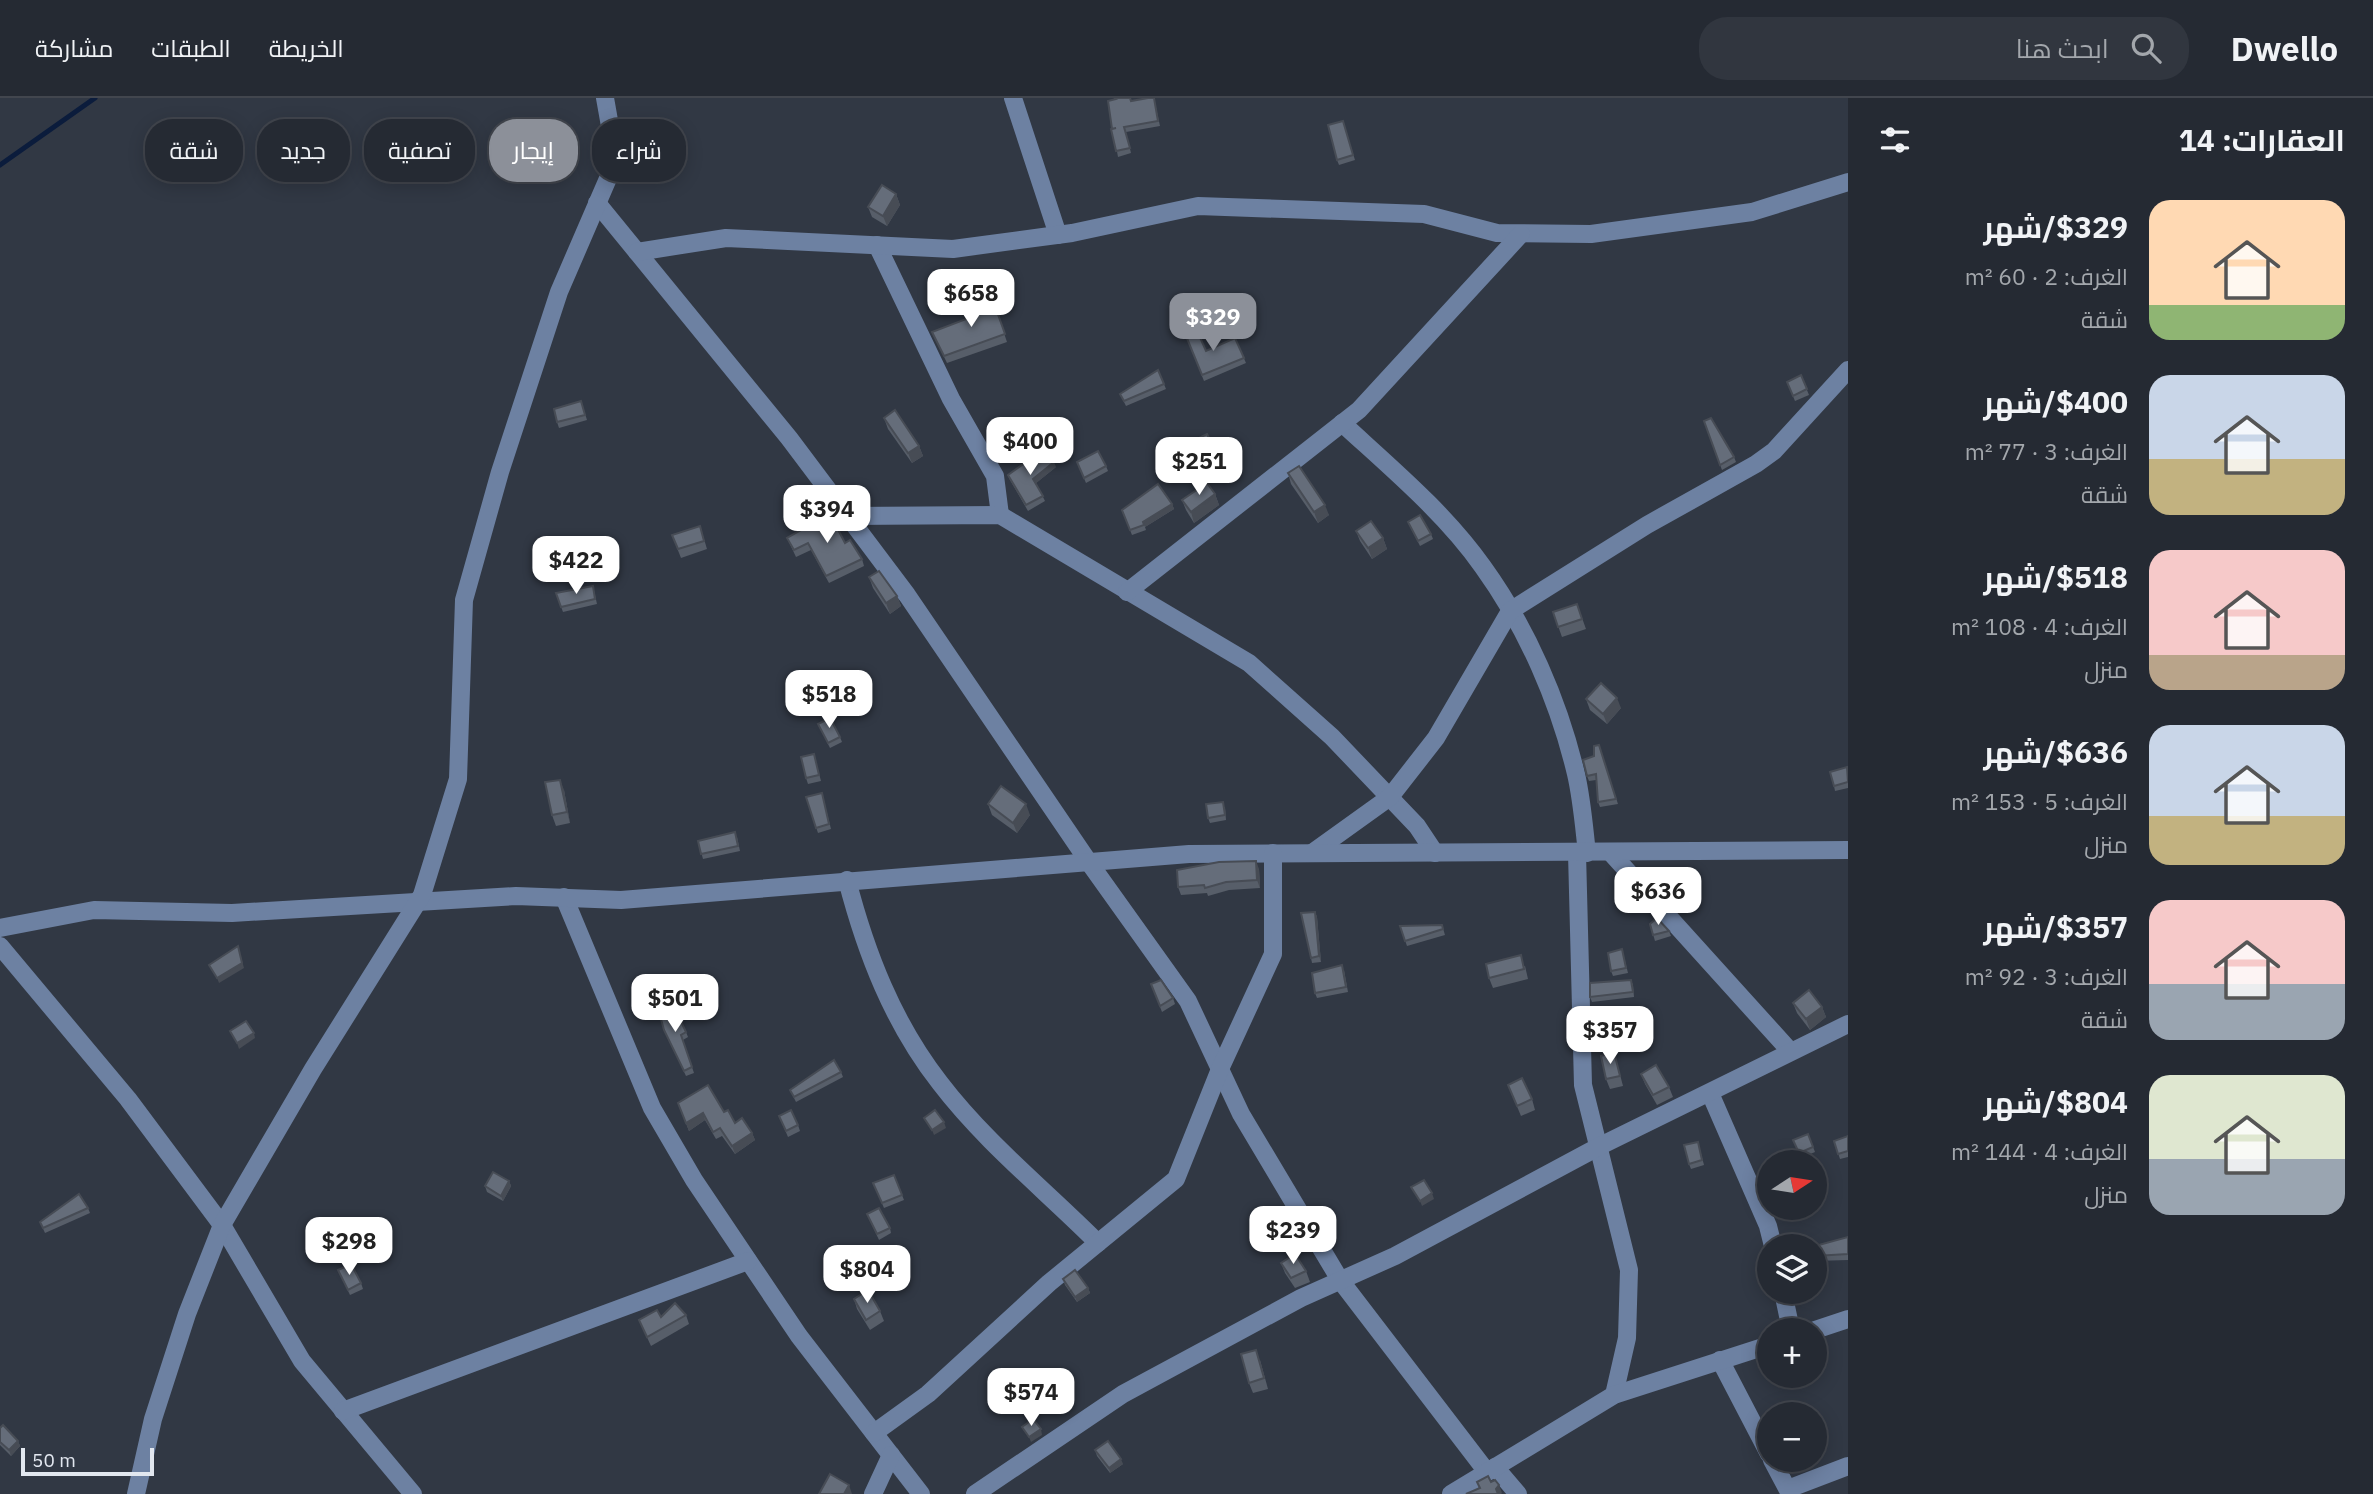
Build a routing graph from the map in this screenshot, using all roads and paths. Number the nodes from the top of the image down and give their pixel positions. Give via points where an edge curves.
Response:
1 (605, 98) edge
2 (1013, 98) edge
3 (1848, 181) edge
4 (597, 203) junction
5 (1521, 234) junction
6 (1058, 235) junction
7 (877, 245) junction
8 (637, 252) junction
9 (1848, 370) edge
10 (1342, 423) junction
11 (1000, 515) junction
12 (847, 516) junction
13 (1128, 592) junction
14 (1510, 611) junction
15 (1390, 797) junction
16 (1848, 850) edge
17 (1273, 853) junction
18 (1312, 853) junction
19 (1435, 853) junction
20 (1582, 853) junction
21 (1611, 853) junction
22 (1088, 861) junction
23 (847, 880) junction
24 (564, 897) junction
25 (416, 904) junction
26 (0, 928) edge
27 (0, 946) edge
28 (1848, 1024) edge
29 (1790, 1051) junction
30 (1220, 1069) junction
31 (1710, 1093) junction
32 (1600, 1146) junction
33 (222, 1225) junction
34 (1770, 1234) edge
35 (1098, 1243) junction
36 (748, 1261) junction
37 (1340, 1280) junction
38 (1848, 1319) edge
39 (1827, 1326) edge
40 (1757, 1349) edge
41 (1720, 1360) junction
42 (1614, 1395) junction
43 (343, 1411) junction
44 (1757, 1431) edge
45 (874, 1433) junction
46 (891, 1455) junction
47 (1848, 1466) edge
48 (1491, 1469) junction
49 (1778, 1472) edge
50 (1789, 1492) edge
51 (136, 1494) edge
52 (413, 1494) edge
53 (873, 1494) edge
54 (921, 1494) edge
55 (975, 1494) edge
56 (1451, 1494) edge
57 (1518, 1494) edge

1 - 4 street via 616,160
2 - 6 street
3 - 5 street via 1752,212 1591,234
4 - 8 street
4 - 25 street via 559,292 464,600 458,779
5 - 6 street via 1497,233 1424,214 1198,206
5 - 10 street
6 - 7 street via 953,248
7 - 8 street via 726,238
7 - 11 street via 951,399 995,476
8 - 12 street
9 - 14 street via 1774,451 1756,464 1647,525
10 - 13 street
10 - 14 street via 1420,495 1483,566
11 - 12 street
11 - 13 street
12 - 22 street via 907,595
13 - 15 street via 1249,663 1332,737
14 - 15 street via 1436,738
14 - 20 street via 1556,703 1576,776
15 - 18 street
15 - 19 street
16 - 21 street
17 - 18 street
17 - 22 street
17 - 30 street via 1273,954
18 - 19 street
19 - 20 street
20 - 21 street
20 - 32 street via 1583,1085
21 - 29 street
22 - 23 street
22 - 30 street via 1188,1001
23 - 24 street via 621,900
23 - 35 street via 861,937 897,1018 940,1083 1001,1150
24 - 25 street
24 - 36 street via 652,1108
25 - 26 street via 232,913 94,910
25 - 33 street
27 - 33 street via 128,1099
28 - 29 street
29 - 31 street
30 - 35 street via 1176,1179
30 - 37 street via 1241,1114
31 - 32 street
31 - 34 street
32 - 37 street via 1395,1256
32 - 42 street via 1629,1270 1627,1338
33 - 43 street via 302,1361
33 - 51 street via 153,1419
35 - 45 street via 928,1394
36 - 43 street
36 - 45 street
37 - 48 street
37 - 55 street via 1123,1394
38 - 39 street
40 - 41 street
41 - 42 street
41 - 44 street
42 - 48 street
43 - 52 street
45 - 46 street
46 - 53 street
46 - 54 street
47 - 50 street
48 - 56 street
48 - 57 street
49 - 50 street

